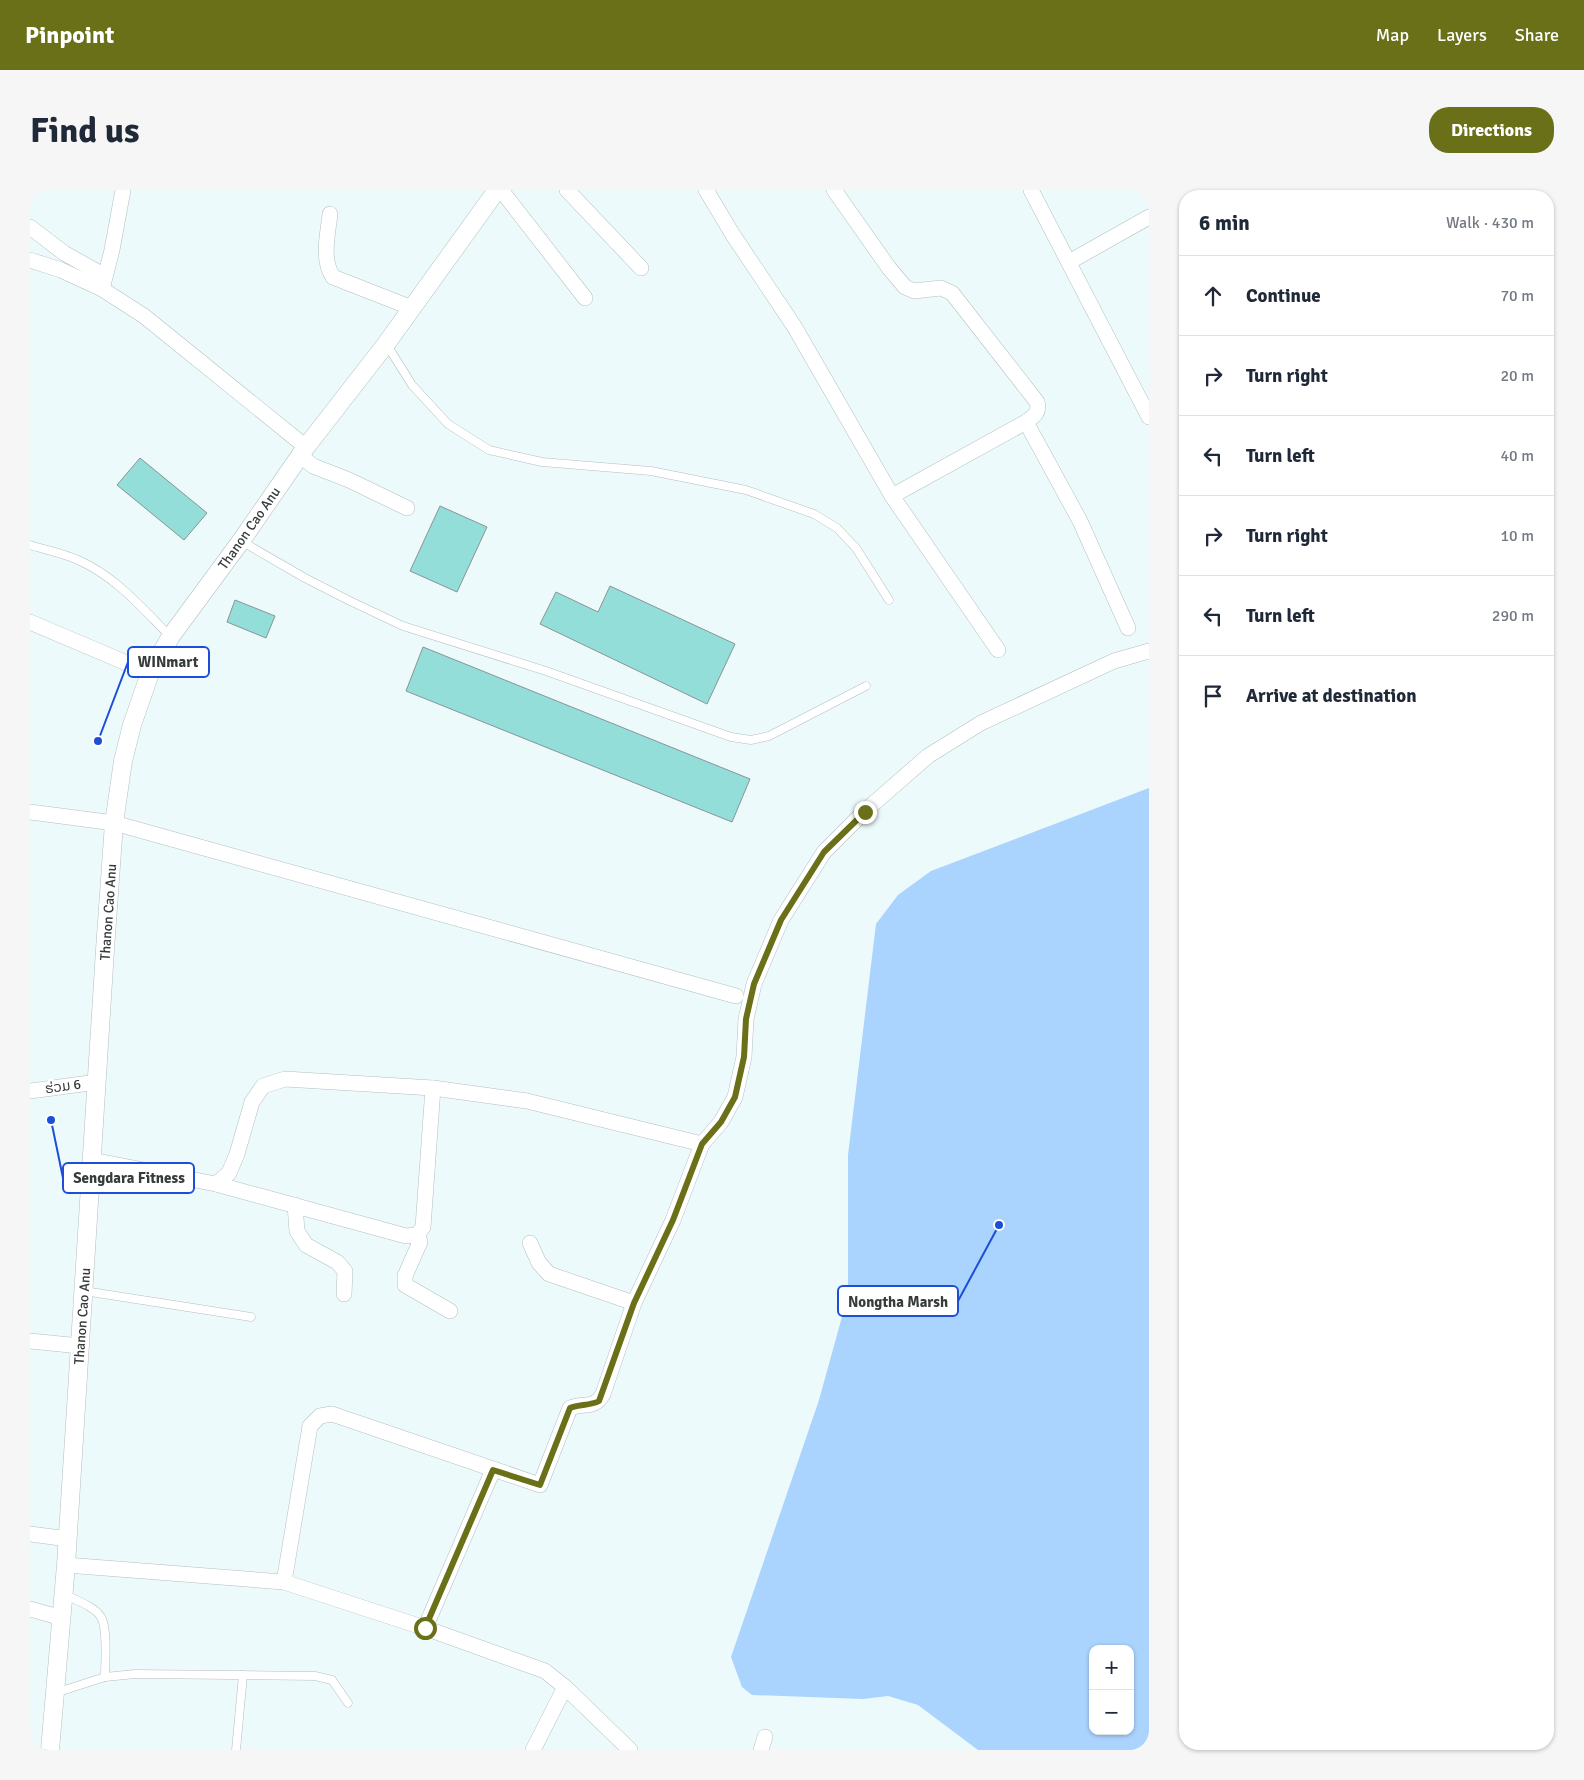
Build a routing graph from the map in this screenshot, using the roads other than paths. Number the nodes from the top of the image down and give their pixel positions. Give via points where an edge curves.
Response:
1 (124, 190) edge
2 (497, 190) edge
3 (501, 190) edge
4 (567, 190) edge
5 (706, 190) edge
6 (834, 190) edge
7 (1031, 190) edge
8 (330, 214) dead end
9 (1149, 217) edge
10 (30, 227) edge
11 (30, 260) edge
12 (1069, 262) junction
13 (641, 268) dead end
14 (104, 283) junction
15 (585, 298) dead end
16 (412, 308) junction
17 (386, 344) junction
18 (1149, 417) edge
19 (1026, 422) junction
20 (303, 451) junction
21 (892, 496) junction
22 (407, 508) dead end
23 (241, 541) junction
24 (30, 545) edge
25 (889, 600) dead end
26 (30, 622) edge
27 (1128, 628) dead end
28 (170, 636) junction
29 (998, 650) dead end
30 (1149, 651) edge
31 (150, 673) junction
32 (866, 686) dead end
33 (30, 812) edge
34 (114, 823) junction
35 (736, 996) dead end
36 (97, 1082) junction
37 (433, 1088) junction
38 (30, 1091) edge
39 (702, 1144) junction
40 (92, 1160) junction
41 (216, 1184) junction
42 (295, 1205) junction
43 (417, 1235) junction
44 (530, 1243) dead end
45 (84, 1292) junction
46 (344, 1294) dead end
47 (634, 1303) junction
48 (450, 1311) dead end
49 (251, 1317) dead end
50 (30, 1341) edge
51 (80, 1346) junction
52 (493, 1470) junction
53 (30, 1534) edge
54 (68, 1540) junction
55 (66, 1566) junction
56 (284, 1582) junction
57 (64, 1594) junction
58 (30, 1609) edge
59 (62, 1618) junction
60 (425, 1628) junction
61 (243, 1675) junction
62 (106, 1677) junction
63 (566, 1687) junction
64 (55, 1693) junction
65 (348, 1703) dead end
66 (50, 1750) edge
67 (236, 1750) edge
68 (533, 1750) edge
69 (630, 1750) edge

1 - 14 street
2 - 16 street, Thanon Cao Anu
3 - 15 street
4 - 13 street
5 - 21 street via 794,326
6 - 19 street via 905,287 914,292 942,288 952,293 1037,402 1037,413
7 - 12 street
8 - 16 street via 326,256 333,277
9 - 12 street
10 - 14 street
11 - 14 street
12 - 18 street
14 - 20 street
16 - 17 street, Thanon Cao Anu
17 - 20 street, Thanon Cao Anu
17 - 25 lane via 412,385 448,424 490,450 542,462 652,471 699,480 746,490 814,514 837,528 856,548
19 - 21 street
19 - 27 street via 1080,521
20 - 22 street via 313,466
20 - 23 street, Thanon Cao Anu
21 - 29 street
23 - 28 street, Thanon Cao Anu
23 - 32 lane via 305,578 403,626 546,671 731,737 751,740 769,736
24 - 28 lane via 88,565 116,584
26 - 31 street
28 - 31 street, Thanon Cao Anu
30 - 39 street via 1114,662 981,723 928,756 824,852 781,920 754,984 735,1097 721,1122
31 - 34 street, Thanon Cao Anu via 123,761
33 - 34 street
34 - 35 street
34 - 36 street, Thanon Cao Anu
36 - 38 street, ຮ່ວມ 6
36 - 40 street, Thanon Cao Anu
37 - 39 street via 527,1101
37 - 41 street via 285,1079 263,1086 252,1102 229,1173
37 - 43 street via 424,1226
39 - 47 street via 673,1220
40 - 41 street
40 - 45 street, Thanon Cao Anu
41 - 42 street
42 - 43 street via 406,1236
42 - 46 street via 297,1231 306,1245 337,1262 345,1271
43 - 48 street via 420,1242 405,1276 405,1285
44 - 47 street via 539,1263 549,1274
45 - 49 lane
45 - 51 street, Thanon Cao Anu
47 - 52 street via 599,1401 570,1408 540,1485
50 - 51 street
51 - 54 street, Thanon Cao Anu
52 - 56 street via 332,1414 320,1416 310,1426
52 - 60 street
53 - 54 street
54 - 55 street, Thanon Cao Anu
55 - 56 street
55 - 57 street, Thanon Cao Anu
56 - 60 street
57 - 59 street, Thanon Cao Anu
57 - 62 lane via 101,1617
58 - 59 street
59 - 64 street, Thanon Cao Anu
60 - 63 street via 545,1671
61 - 62 lane via 135,1674
61 - 65 lane via 315,1676 332,1680
61 - 67 lane
62 - 64 lane
63 - 68 street
63 - 69 street
64 - 66 street, Thanon Cao Anu

